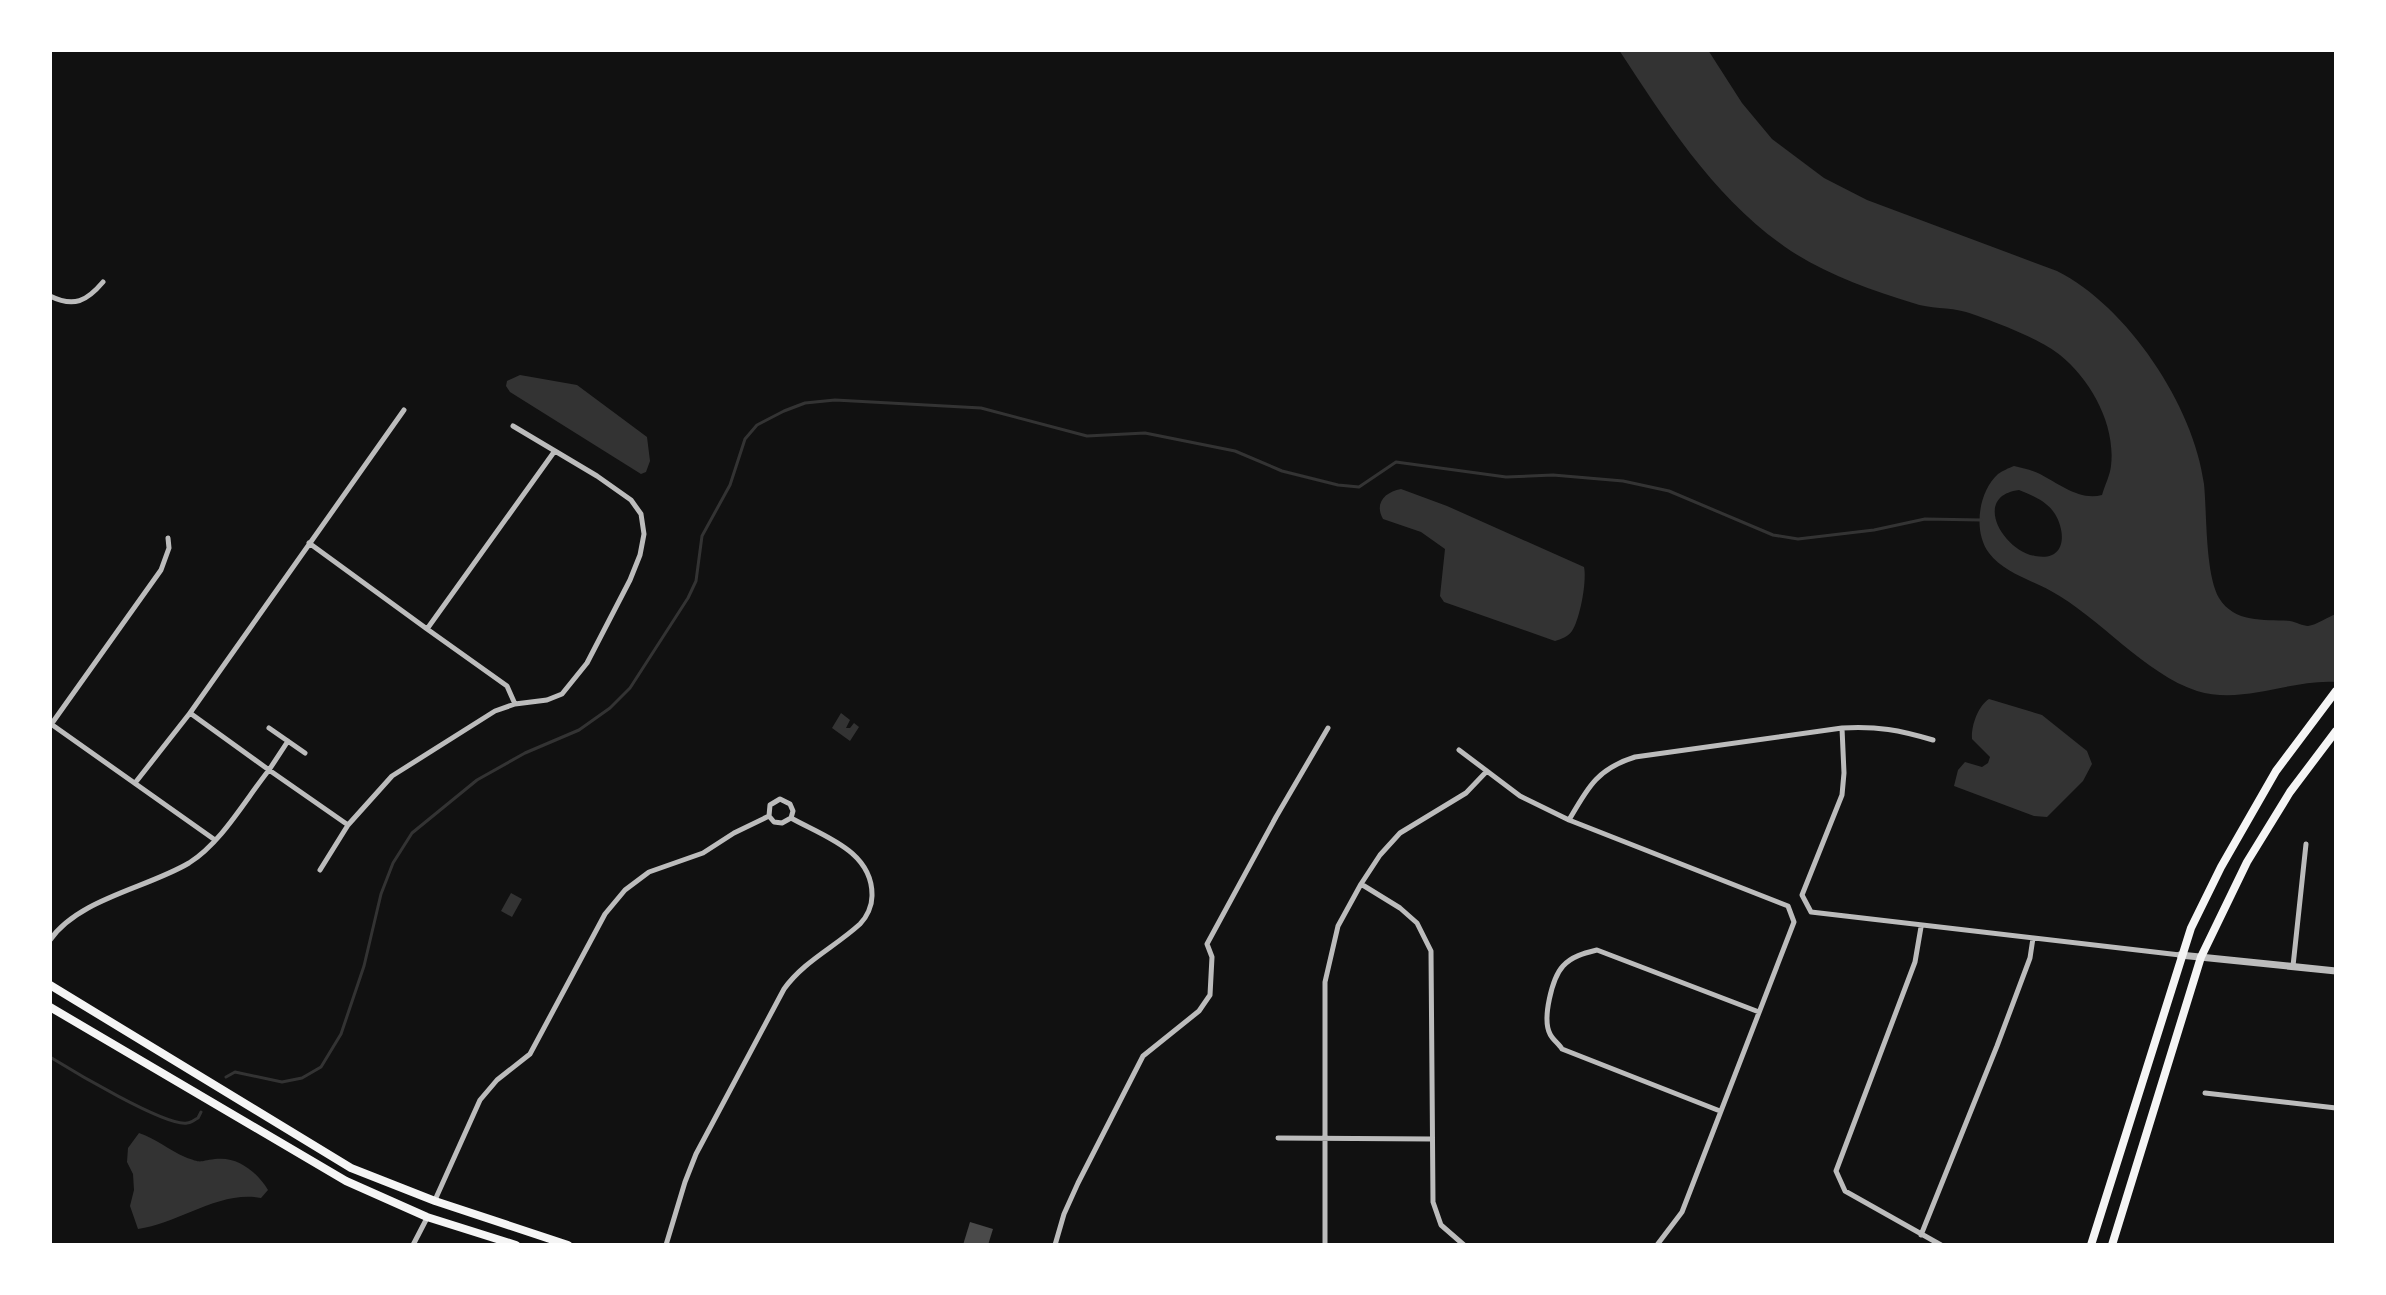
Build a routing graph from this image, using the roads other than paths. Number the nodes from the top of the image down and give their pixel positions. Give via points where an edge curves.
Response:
1 (103, 282) dead end
2 (50, 296) edge
3 (404, 410) dead end
4 (513, 426) dead end
5 (554, 452) junction
6 (168, 538) dead end
7 (309, 543) junction
8 (427, 629) junction
9 (2336, 691) edge
10 (515, 704) junction
11 (190, 713) junction
12 (51, 725) edge
13 (269, 728) dead end
14 (1328, 728) dead end
15 (1842, 728) junction
16 (2336, 731) edge
17 (1933, 740) dead end
18 (288, 741) junction
19 (1459, 750) dead end
20 (305, 753) dead end
21 (269, 770) junction
22 (1487, 771) junction
23 (135, 783) junction
24 (769, 816) junction
25 (791, 818) junction
26 (1569, 820) junction
27 (348, 825) junction
28 (215, 840) junction
29 (2306, 844) dead end
30 (320, 870) dead end
31 (1361, 884) junction
32 (1921, 926) junction
33 (2033, 938) junction
34 (50, 940) edge
35 (2180, 955) junction
36 (2201, 957) junction
37 (2293, 966) junction
38 (2336, 971) edge
39 (50, 985) edge
40 (50, 1007) edge
41 (1759, 1012) junction
42 (2205, 1093) dead end
43 (2336, 1108) edge
44 (1720, 1111) junction
45 (1278, 1138) dead end
46 (1326, 1139) junction
47 (1432, 1139) junction
48 (435, 1201) junction
49 (427, 1217) junction
50 (1921, 1235) junction
51 (413, 1245) edge
52 (516, 1245) edge
53 (568, 1245) edge
54 (666, 1245) edge
55 (1055, 1245) edge
56 (1325, 1245) edge
57 (1464, 1245) edge
58 (1657, 1245) edge
59 (1941, 1245) edge
60 (2091, 1245) edge
61 (2112, 1245) edge

1 - 2 street via 90,297 77,301
3 - 7 street
4 - 5 street
5 - 8 street
5 - 10 street via 631,500 641,514 644,534 640,555 587,663 562,694
6 - 12 street via 161,570
7 - 8 street
7 - 11 street
8 - 10 street via 507,686
9 - 35 main road via 2276,771 2241,830
10 - 27 street via 495,711 392,776
11 - 21 street
11 - 23 street
12 - 23 street
13 - 18 street
14 - 55 street via 1207,944 1212,957 1210,995 1199,1011 1143,1056 1073,1193
15 - 17 street via 1895,728
15 - 26 street via 1612,764 1589,784
15 - 32 street via 1842,795 1802,895 1811,912
16 - 36 main road via 2253,851
18 - 20 street
18 - 21 street
19 - 22 street
21 - 27 street
21 - 28 street
22 - 26 street via 1520,796
22 - 31 street via 1466,793 1400,833
23 - 28 street
24 - 25 street via 778,823
24 - 25 street via 770,805 784,800 792,807
24 - 48 street via 703,853 649,872 625,890 605,914 530,1054 480,1100
25 - 54 street via 862,861 871,882 871,905 861,923 794,974 784,989 696,1154
26 - 41 street via 1787,905 1794,922
27 - 30 street
28 - 34 street via 191,862 75,917
29 - 37 street
31 - 46 street via 1338,926 1325,982
31 - 47 street via 1417,923 1431,951
32 - 33 street
32 - 50 street via 1915,962 1836,1171 1845,1191
33 - 35 street
33 - 50 street via 1997,1046
35 - 36 street
35 - 60 main road
36 - 37 street
36 - 61 main road
37 - 38 street
39 - 48 main road via 351,1168
40 - 49 main road via 346,1181
41 - 44 street
41 - 44 street via 1597,950 1562,967 1548,1002 1549,1033 1562,1049
42 - 43 street
44 - 58 street via 1682,1212
45 - 46 street
46 - 47 street
46 - 56 street
47 - 57 street via 1433,1202 1441,1225
48 - 53 main road
49 - 51 street
49 - 52 main road
50 - 59 street

